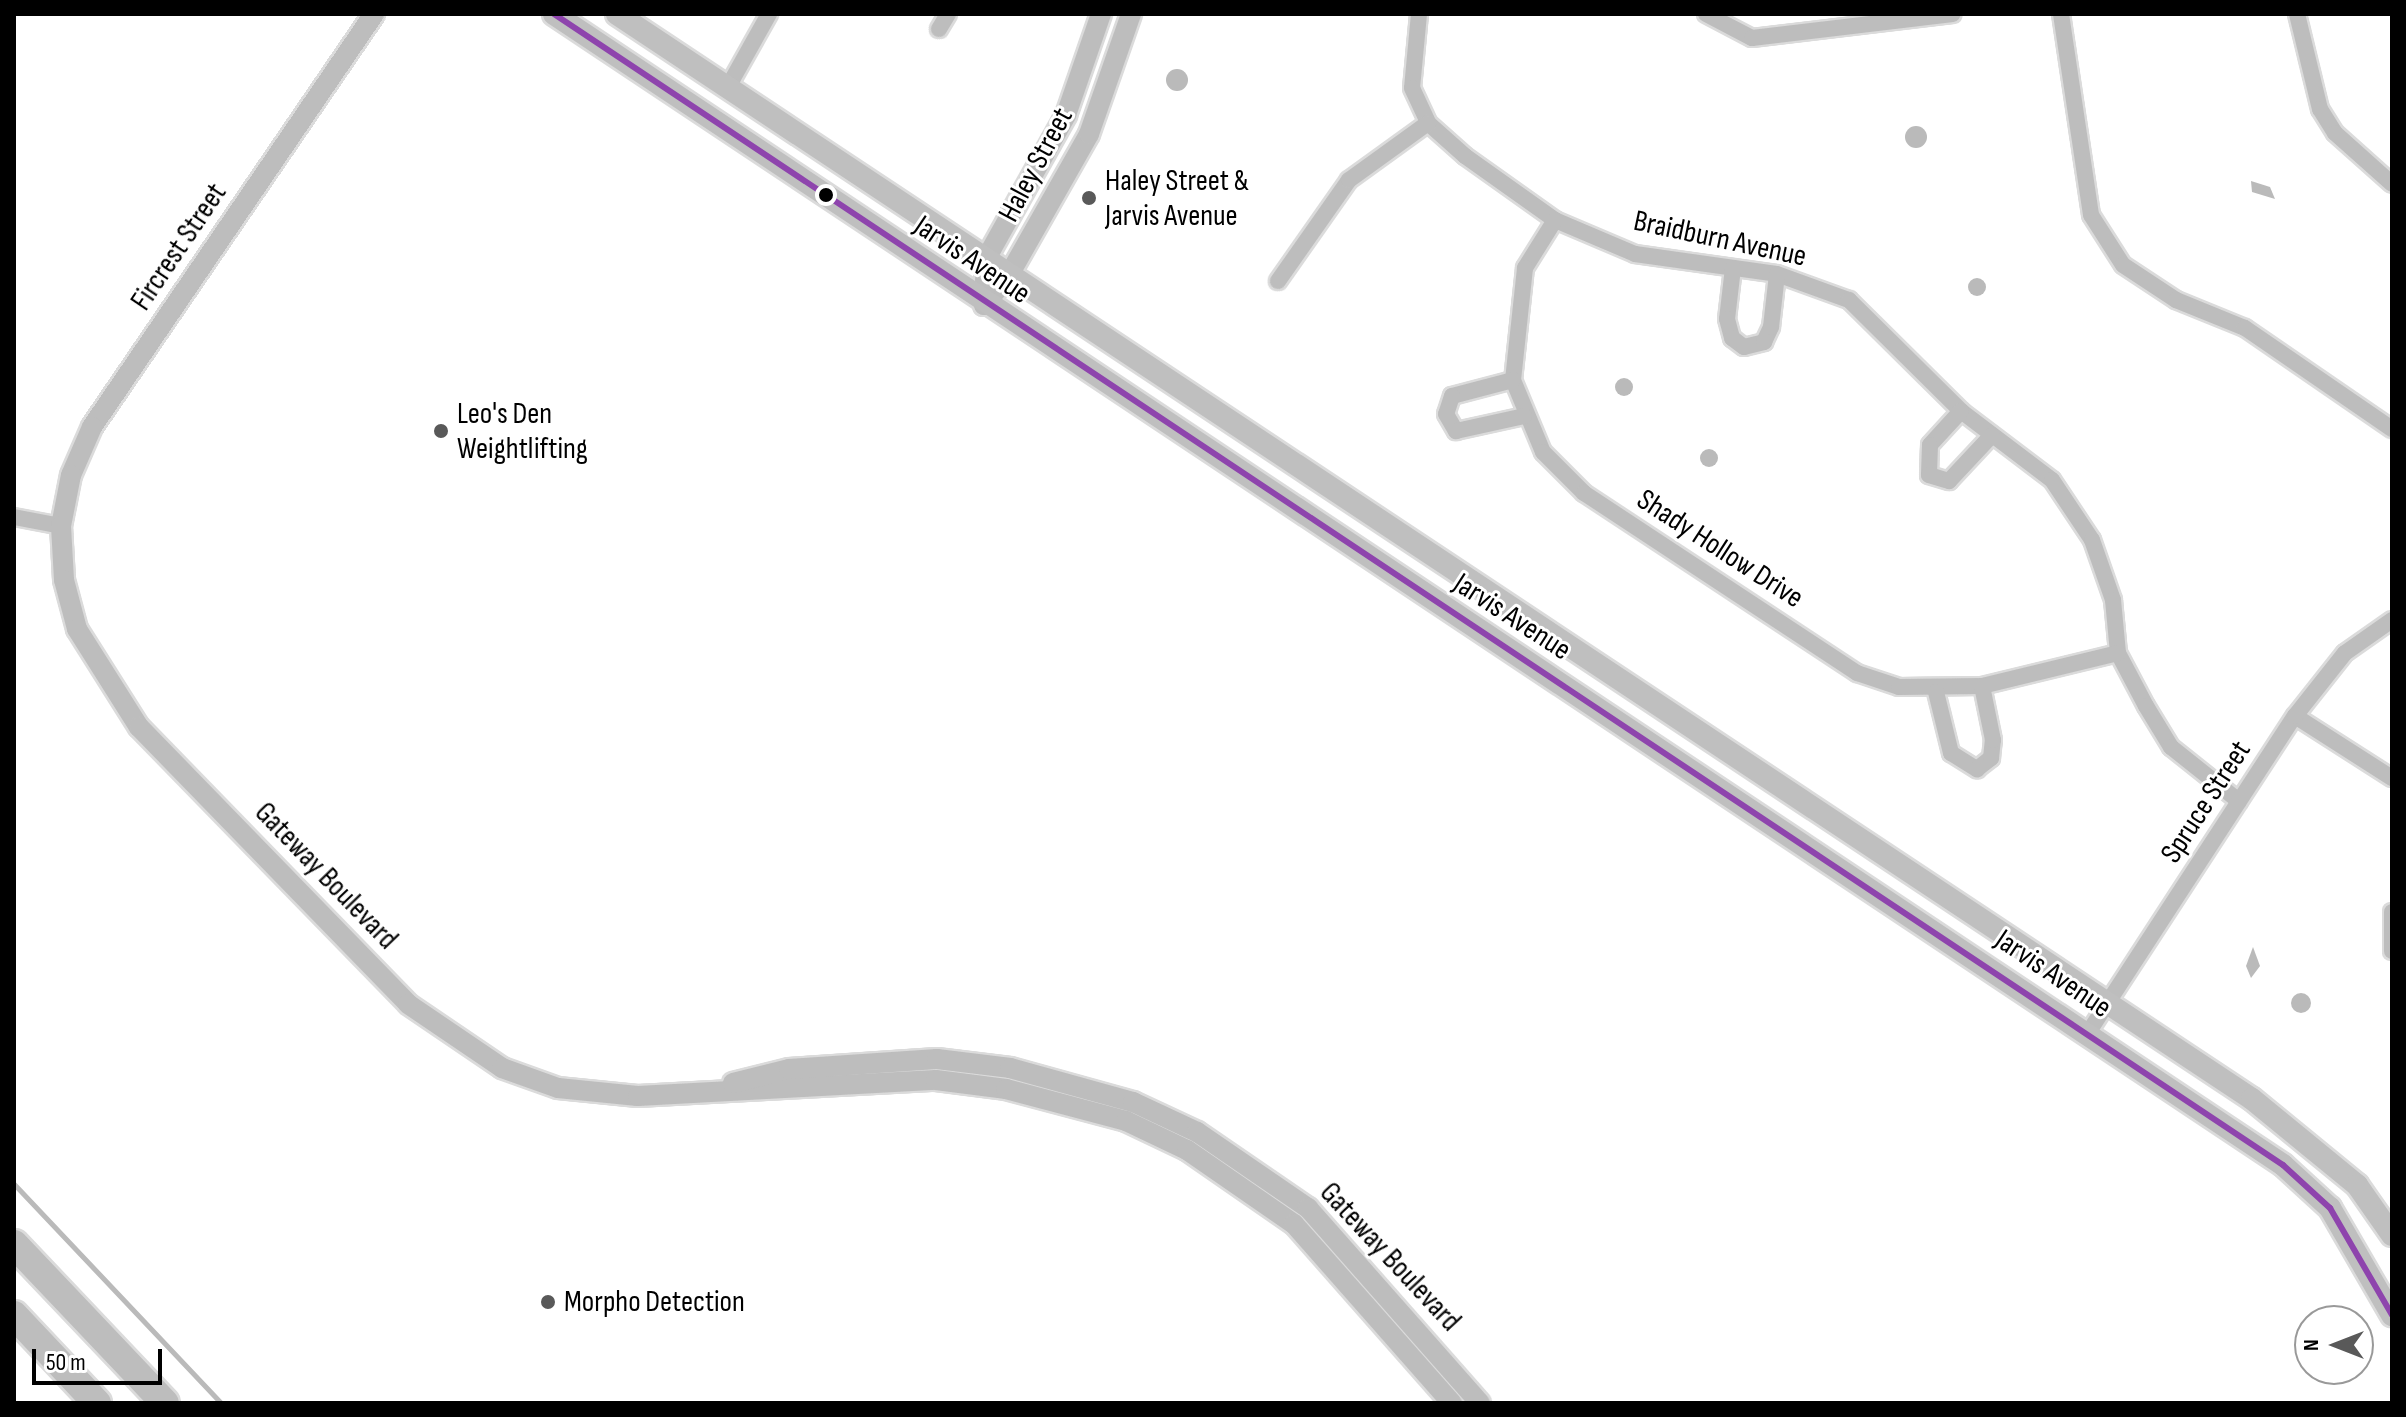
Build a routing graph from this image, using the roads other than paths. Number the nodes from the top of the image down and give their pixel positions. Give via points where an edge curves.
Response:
1 (374, 14) edge
2 (554, 14) edge
3 (769, 14) edge
4 (948, 14) edge
5 (1101, 14) edge
6 (1131, 14) edge
7 (1419, 14) edge
8 (1706, 14) edge
9 (1953, 14) edge
10 (2061, 14) edge
11 (2297, 14) edge
12 (623, 16) edge
13 (939, 29) dead end
14 (728, 87) junction
15 (1428, 123) junction
16 (2392, 184) edge
17 (1555, 220) junction
18 (986, 259) junction
19 (1733, 268) junction
20 (1777, 274) junction
21 (1009, 275) junction
22 (1278, 281) dead end
23 (984, 305) junction
24 (1513, 380) junction
25 (1961, 411) junction
26 (1524, 416) junction
27 (2392, 429) edge
28 (1992, 435) junction
29 (14, 517) edge
30 (61, 526) junction
31 (2392, 620) edge
32 (2118, 653) junction
33 (1982, 686) junction
34 (1936, 692) junction
35 (2295, 716) junction
36 (2392, 778) edge
37 (2239, 801) junction
38 (2392, 912) edge
39 (2392, 951) edge
40 (2108, 1003) junction
41 (2088, 1033) junction
42 (694, 1093) junction
43 (2392, 1235) edge
44 (14, 1244) edge
45 (2391, 1305) edge
46 (14, 1315) edge
47 (14, 1338) edge
48 (75, 1403) edge
49 (97, 1403) edge
50 (165, 1403) edge
51 (1452, 1403) edge
52 (1480, 1403) edge

1 - 30 street, Fircrest Street via 92,427 71,475
2 - 23 main road, Jarvis Avenue
3 - 14 street
4 - 13 street
5 - 18 street, Haley Street via 1066,115
6 - 21 street, Haley Street via 1089,134
7 - 15 street, Braidburn Avenue via 1412,88
8 - 9 street via 1752,38
10 - 27 street via 2088,202 2123,265 2176,300 2245,328
11 - 16 street via 2320,109 2335,133
12 - 14 main road, Jarvis Avenue
14 - 18 main road, Jarvis Avenue
15 - 17 street, Braidburn Avenue
15 - 22 street via 1349,180
17 - 19 street, Braidburn Avenue via 1635,254
17 - 24 street, Shady Hollow Drive via 1525,268
18 - 21 main road, Jarvis Avenue
18 - 23 street, Haley Street
19 - 20 street, Braidburn Avenue
19 - 20 street via 1727,319 1732,338 1744,347 1764,342 1771,327
20 - 25 street, Braidburn Avenue via 1849,300
21 - 23 street, Haley Street
21 - 40 main road, Jarvis Avenue
23 - 41 main road, Jarvis Avenue
24 - 26 street, Shady Hollow Drive
24 - 26 street via 1452,396 1446,414 1456,431
25 - 28 street, Braidburn Avenue
25 - 28 street via 1930,445 1929,475 1949,481
26 - 34 street, Shady Hollow Drive via 1543,452 1584,493 1857,673
28 - 32 street, Braidburn Avenue via 2052,480 2092,540 2113,600
29 - 30 street
30 - 42 street, Gateway Boulevard via 64,580 77,629 139,727 408,1004 502,1068 558,1088
31 - 35 street, Spruce Street via 2345,653
32 - 33 street, Shady Hollow Drive
32 - 37 street, Braidburn Avenue via 2171,747
33 - 34 street, Shady Hollow Drive
33 - 34 street via 1993,740 1991,758 1977,769 1951,753
35 - 36 street
35 - 37 street, Spruce Street
37 - 40 street, Spruce Street
38 - 39 street
40 - 41 street, Spruce Street
40 - 43 main road, Jarvis Avenue via 2306,1137 2357,1185
41 - 45 main road, Jarvis Avenue via 2283,1165 2330,1208
42 - 51 street, Gateway Boulevard via 936,1080 1006,1089 1126,1121 1187,1150 1294,1224
42 - 52 street, Gateway Boulevard via 789,1069 937,1059 1010,1068 1133,1102 1197,1132 1308,1208
44 - 50 highway
46 - 49 highway
47 - 48 highway

